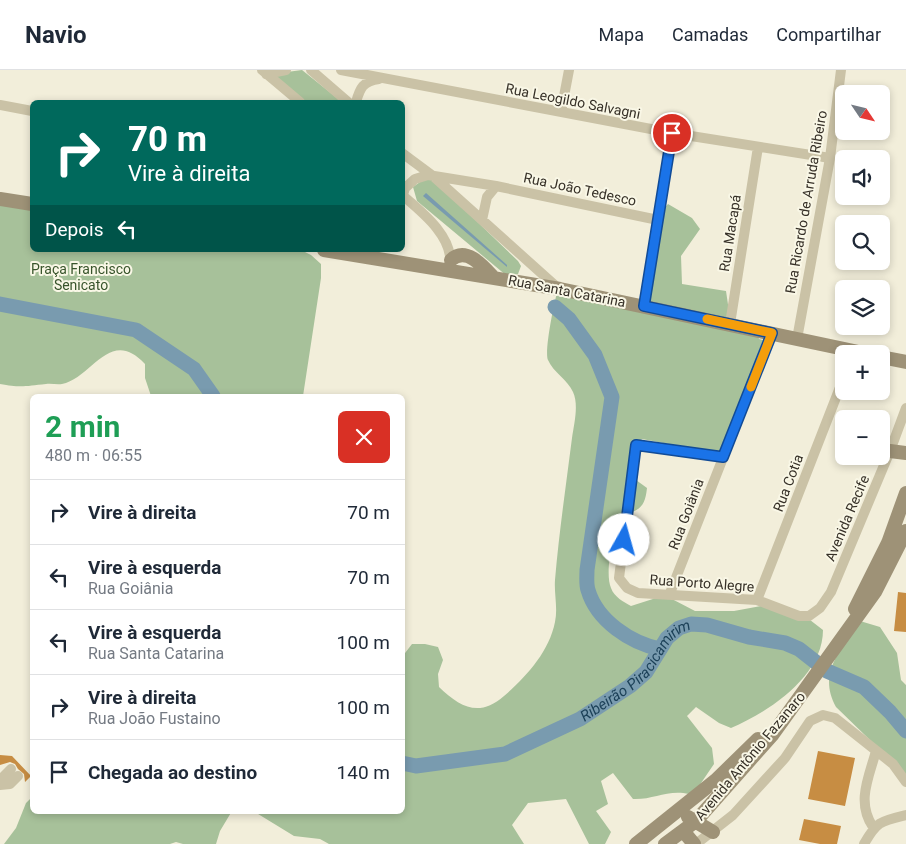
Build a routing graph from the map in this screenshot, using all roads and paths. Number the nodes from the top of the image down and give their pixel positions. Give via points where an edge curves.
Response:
1 (286, 70) edge
2 (311, 70) edge
3 (341, 70) edge
4 (569, 70) edge
5 (841, 70) edge
6 (264, 72) edge
7 (385, 79) junction
8 (298, 100) edge
9 (346, 100) edge
10 (357, 100) edge
11 (0, 105) edge
12 (30, 111) edge
13 (561, 112) junction
14 (672, 133) junction
15 (758, 147) junction
16 (830, 158) junction
17 (405, 160) edge
18 (433, 176) junction
19 (496, 186) junction
20 (405, 188) edge
21 (405, 197) edge
22 (0, 199) edge
23 (30, 204) edge
24 (482, 220) junction
25 (658, 220) junction
26 (341, 252) edge
27 (525, 260) junction
28 (450, 265) junction
29 (523, 282) junction
30 (560, 289) junction
31 (644, 306) junction
32 (730, 324) junction
33 (772, 333) junction
34 (797, 338) junction
35 (835, 348) edge
36 (890, 359) edge
37 (905, 362) edge
38 (835, 400) edge
39 (905, 414) edge
40 (890, 451) joint
41 (906, 453) edge
42 (723, 457) junction
43 (884, 465) edge
44 (906, 493) edge
45 (906, 531) edge
46 (670, 594) junction
47 (757, 600) junction
48 (826, 600) joint
49 (837, 645) junction
50 (811, 684) junction
51 (876, 751) junction
52 (14, 773) dead end
53 (906, 782) edge
54 (0, 785) edge
55 (673, 814) junction
56 (906, 815) edge
57 (696, 821) junction
58 (877, 824) junction
59 (684, 832) junction
60 (713, 832) junction
61 (636, 844) edge
62 (665, 844) edge
63 (695, 844) edge
64 (864, 844) edge

1 - 6 street
2 - 9 street
3 - 7 street, Rua Leogildo Salvagni
4 - 13 street
5 - 16 street, Rua Ricardo de Arruda Ribeiro
6 - 8 street
7 - 10 street via 365,82
7 - 13 street, Rua Leogildo Salvagni
11 - 12 street
13 - 14 street, Rua Leogildo Salvagni
14 - 15 street, Rua Leogildo Salvagni
14 - 25 street
15 - 16 street, Rua Leogildo Salvagni
15 - 32 street, Rua Macapá
16 - 34 street, Rua Ricardo de Arruda Ribeiro
17 - 18 street
18 - 19 street, Rua João Tedesco
18 - 20 street, Rua João Tedesco via 415,179
18 - 24 street
19 - 24 street via 486,198
19 - 25 street, Rua João Tedesco
21 - 28 street via 443,237
22 - 23 main road
24 - 27 street
25 - 31 street
26 - 28 main road
27 - 29 street via 528,271
27 - 30 street
28 - 29 main road, Rua Santa Catarina via 461,255 473,258 493,277
29 - 30 main road, Rua Santa Catarina
30 - 31 main road, Rua Santa Catarina
31 - 32 main road, Rua Santa Catarina
32 - 33 main road, Rua Santa Catarina
33 - 34 main road, Rua Santa Catarina
33 - 42 street, Rua Goiânia
34 - 35 main road, Rua Santa Catarina
36 - 37 main road
38 - 47 street, Rua Cotia
39 - 40 street, Avenida Recife
40 - 41 main road
42 - 46 street, Rua Goiânia
42 - 46 street, Rua Porto Alegre via 636,445 619,578 627,588 638,592
43 - 48 street, Avenida Recife
44 - 49 main road, Avenida Antônio Fazanaro via 888,542
45 - 49 main road, Avenida Antônio Fazanaro via 875,592
46 - 47 street, Rua Porto Alegre
47 - 48 street, Rua Porto Alegre via 799,616 809,616
49 - 50 main road, Avenida Antônio Fazanaro
50 - 55 main road, Avenida Antônio Fazanaro via 716,780
50 - 57 main road, Avenida Antônio Fazanaro via 773,734
51 - 53 street via 894,764
51 - 58 street via 864,798 867,817
51 - 60 street via 835,718 823,715 810,721 762,785
52 - 54 street via 3,777
55 - 57 main road
55 - 61 main road, Avenida Antônio Fazanaro
56 - 58 street
57 - 59 main road, Avenida Antônio Fazanaro
57 - 60 main road
58 - 64 street
59 - 62 main road, Avenida Antônio Fazanaro
59 - 63 main road
60 - 63 street

